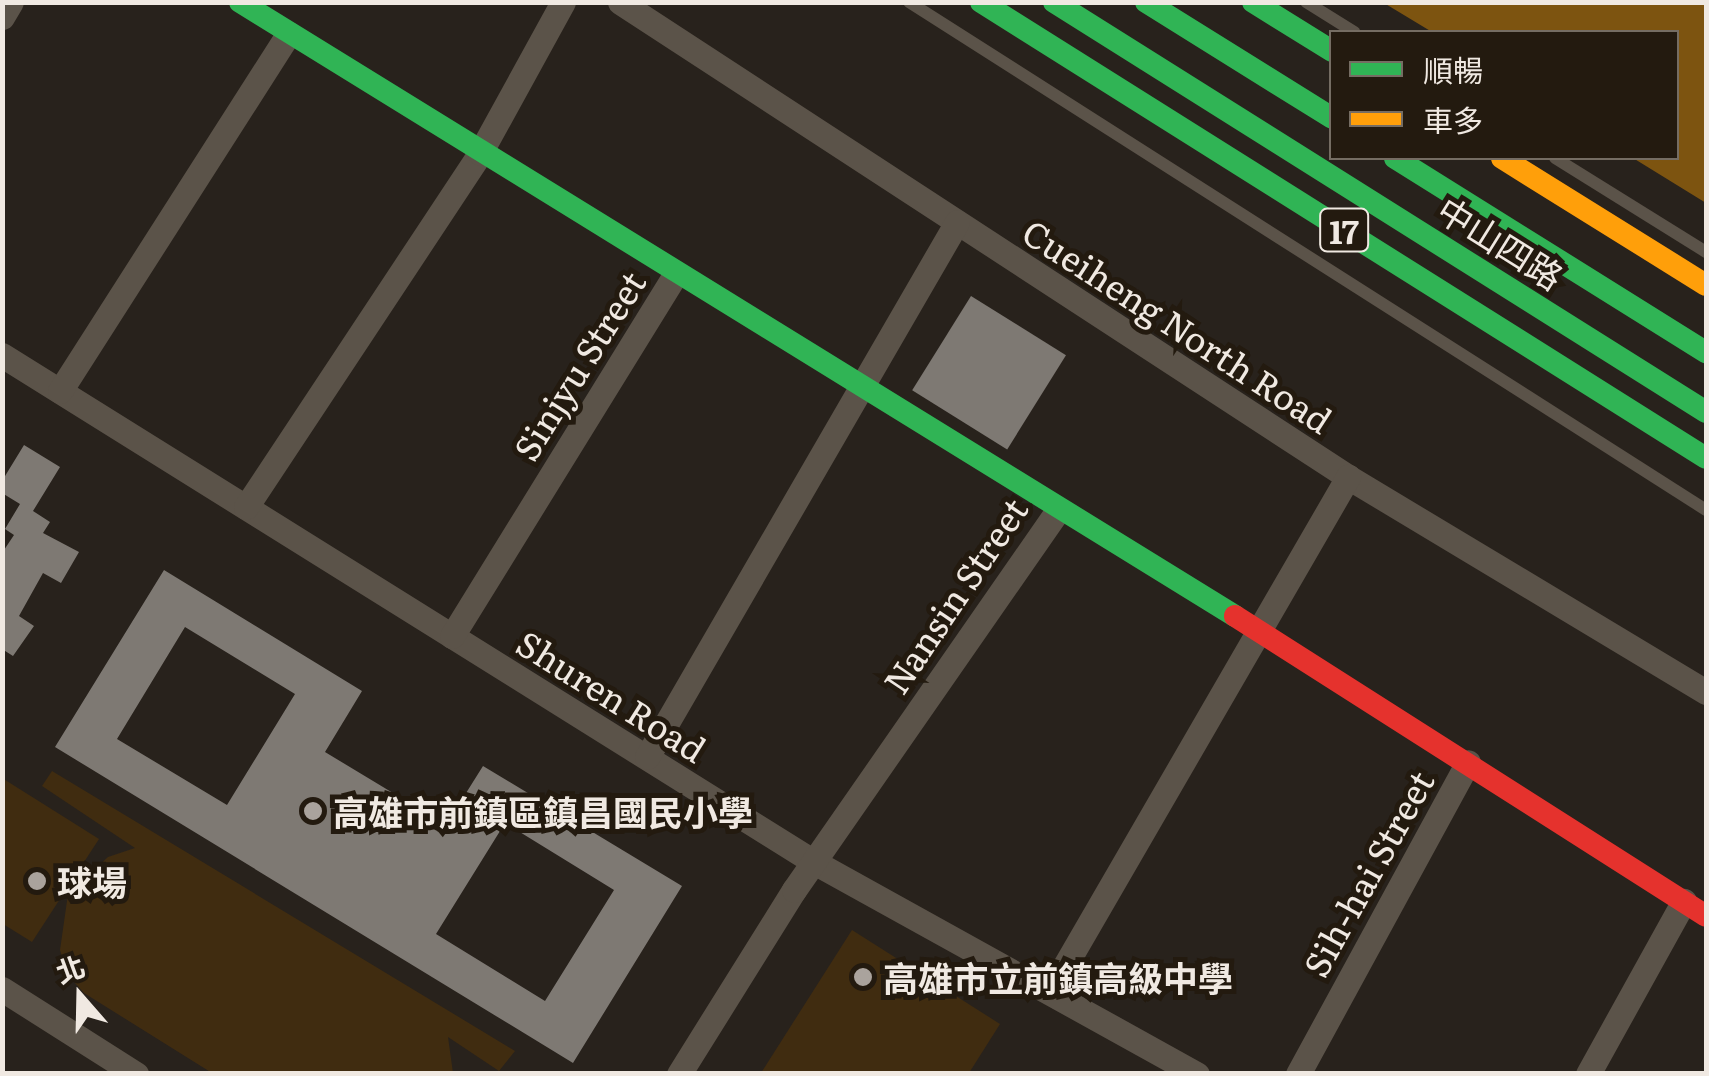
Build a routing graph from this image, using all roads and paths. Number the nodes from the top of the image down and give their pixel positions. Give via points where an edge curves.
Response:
1 (11, 2) edge
2 (240, 2) edge
3 (563, 2) edge
4 (620, 2) edge
5 (909, 2) edge
6 (981, 2) edge
7 (1054, 2) edge
8 (1146, 2) edge
9 (1254, 2) edge
10 (1306, 2) edge
11 (2, 17) edge
12 (1351, 30) edge
13 (288, 34) junction
14 (1329, 49) edge
15 (1329, 116) edge
16 (480, 153) junction
17 (1397, 160) edge
18 (1505, 160) edge
19 (1558, 160) edge
20 (957, 222) junction
21 (1706, 252) edge
22 (674, 276) junction
23 (1706, 285) edge
24 (1706, 352) edge
25 (2, 355) edge
26 (857, 388) junction
27 (60, 391) junction
28 (1706, 412) edge
29 (1706, 458) edge
30 (1348, 477) junction
31 (246, 507) junction
32 (1058, 510) junction
33 (1706, 510) edge
34 (1262, 633) junction
35 (452, 636) junction
36 (1706, 692) edge
37 (646, 757) junction
38 (1468, 762) junction
39 (814, 862) junction
40 (1684, 901) junction
41 (1706, 916) edge
42 (1052, 988) junction
43 (2, 989) edge
44 (136, 1074) edge
45 (679, 1074) edge
46 (1197, 1074) edge
47 (1298, 1074) edge
48 (1588, 1074) edge

1 - 11 street
2 - 13 main road, Sinjyu Street
3 - 16 street
4 - 20 street, Cueiheng North Road
5 - 33 lane
6 - 29 main road, 17
7 - 28 main road, 中山四路 / 17
8 - 15 main road
9 - 14 main road
10 - 12 lane
13 - 16 main road, Sinjyu Street
13 - 27 street
16 - 22 main road, Sinjyu Street
16 - 31 street
17 - 24 main road, 中山四路 / 17
18 - 23 main road
19 - 21 lane
20 - 26 street
20 - 30 street, Cueiheng North Road
22 - 26 main road, Nansin Street
22 - 35 street, Sinjyu Street
25 - 27 street, Shuren Road
26 - 32 main road, Nansin Street
26 - 37 street
27 - 31 street, Shuren Road
30 - 34 street
30 - 36 street, Cueiheng North Road
31 - 35 street, Shuren Road
32 - 34 main road, Sih-hai Street
32 - 39 street, Nansin Street
34 - 38 main road, Sih-hai Street
34 - 42 street
35 - 37 street, Shuren Road
37 - 39 street, Shuren Road
38 - 40 main road
38 - 47 street, Sih-hai Street
39 - 42 street, Shuren Road
39 - 45 street, Nansin Street
40 - 41 main road
40 - 48 street
42 - 46 street, Shuren Road
43 - 44 street

